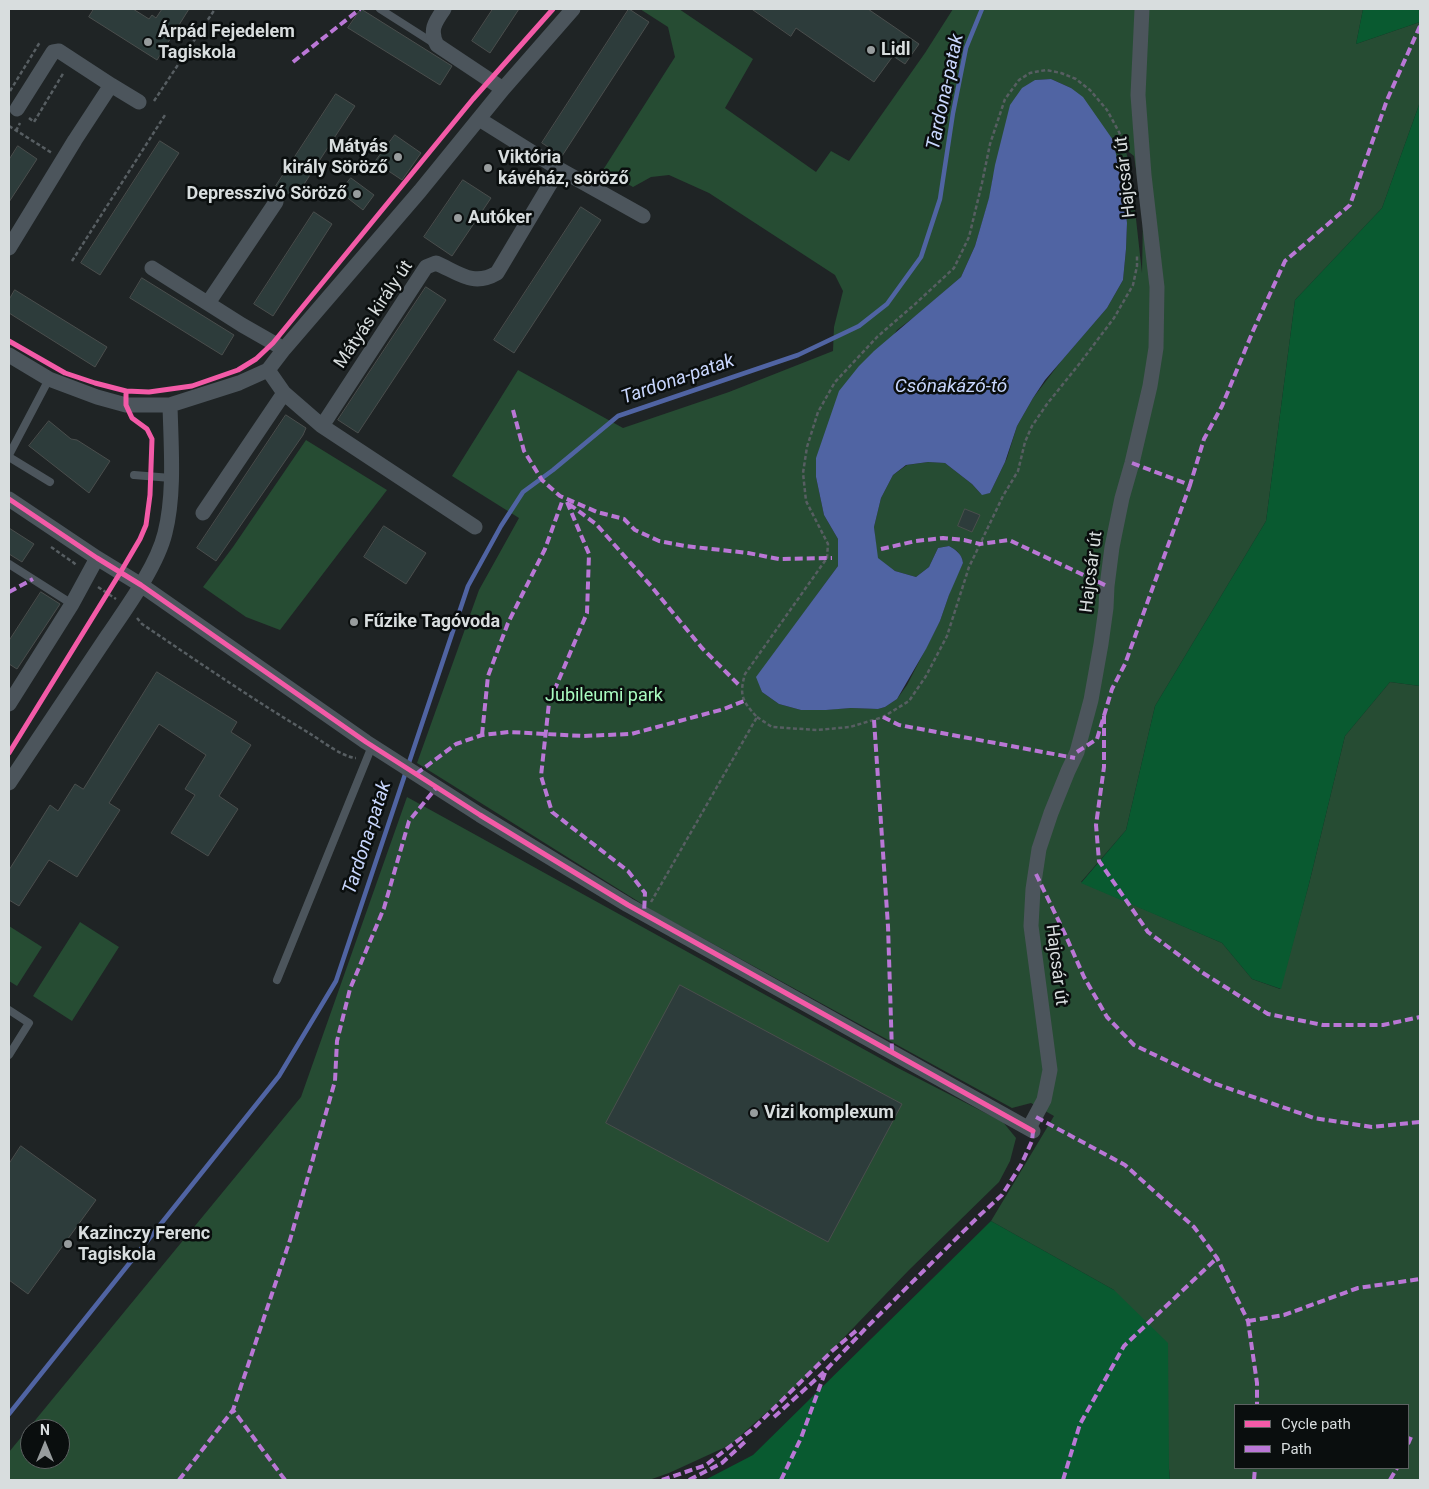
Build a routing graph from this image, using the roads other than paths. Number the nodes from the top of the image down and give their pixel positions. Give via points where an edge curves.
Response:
1 (380, 9) edge
2 (444, 9) edge
3 (573, 9) edge
4 (1142, 9) edge
5 (437, 45) junction
6 (111, 85) junction
7 (503, 89) junction
8 (145, 104) road end
9 (16, 117) edge
10 (478, 119) junction
11 (560, 170) junction
12 (276, 202) dead end
13 (643, 216) dead end
14 (9, 248) edge
15 (152, 268) dead end
16 (208, 303) junction
17 (284, 350) junction
18 (9, 355) edge
19 (268, 370) junction
20 (49, 379) junction
21 (284, 393) junction
22 (170, 405) junction
23 (322, 426) junction
24 (9, 456) edge
25 (134, 475) dead end
26 (172, 478) junction
27 (50, 482) dead end
28 (9, 498) edge
29 (203, 513) dead end
30 (475, 527) dead end
31 (97, 558) junction
32 (9, 564) edge
33 (140, 585) junction
34 (72, 604) junction
35 (9, 704) edge
36 (372, 746) junction
37 (9, 783) edge
38 (277, 980) dead end
39 (9, 1010) edge
40 (9, 1055) edge

1 - 5 lane
2 - 5 street via 433,28
3 - 7 street
4 - 36 street, Hajcsár út via 1138,95 1157,287 1156,348 1112,547 1092,700 1077,752 1051,813 1038,857 1031,926 1050,1070 1044,1100 1031,1129 644,914
5 - 7 street
6 - 8 street
6 - 9 street via 59,52 53,52
6 - 14 street
7 - 10 street
10 - 11 street
10 - 17 street
11 - 13 street
11 - 23 street, Mátyás király út via 497,272 488,278 473,280 436,263 426,267
12 - 16 street
15 - 16 street
16 - 17 street
17 - 19 street
18 - 20 street
19 - 21 street
19 - 22 street
20 - 22 street via 125,405
20 - 24 lane
21 - 23 street
21 - 29 street
22 - 26 street
23 - 30 street
24 - 27 lane
25 - 26 lane
26 - 33 street via 165,534 160,550
28 - 31 street
31 - 33 street
31 - 34 street
32 - 34 lane
33 - 36 street
33 - 37 street
34 - 35 street
36 - 38 lane
39 - 40 lane via 29,1023

